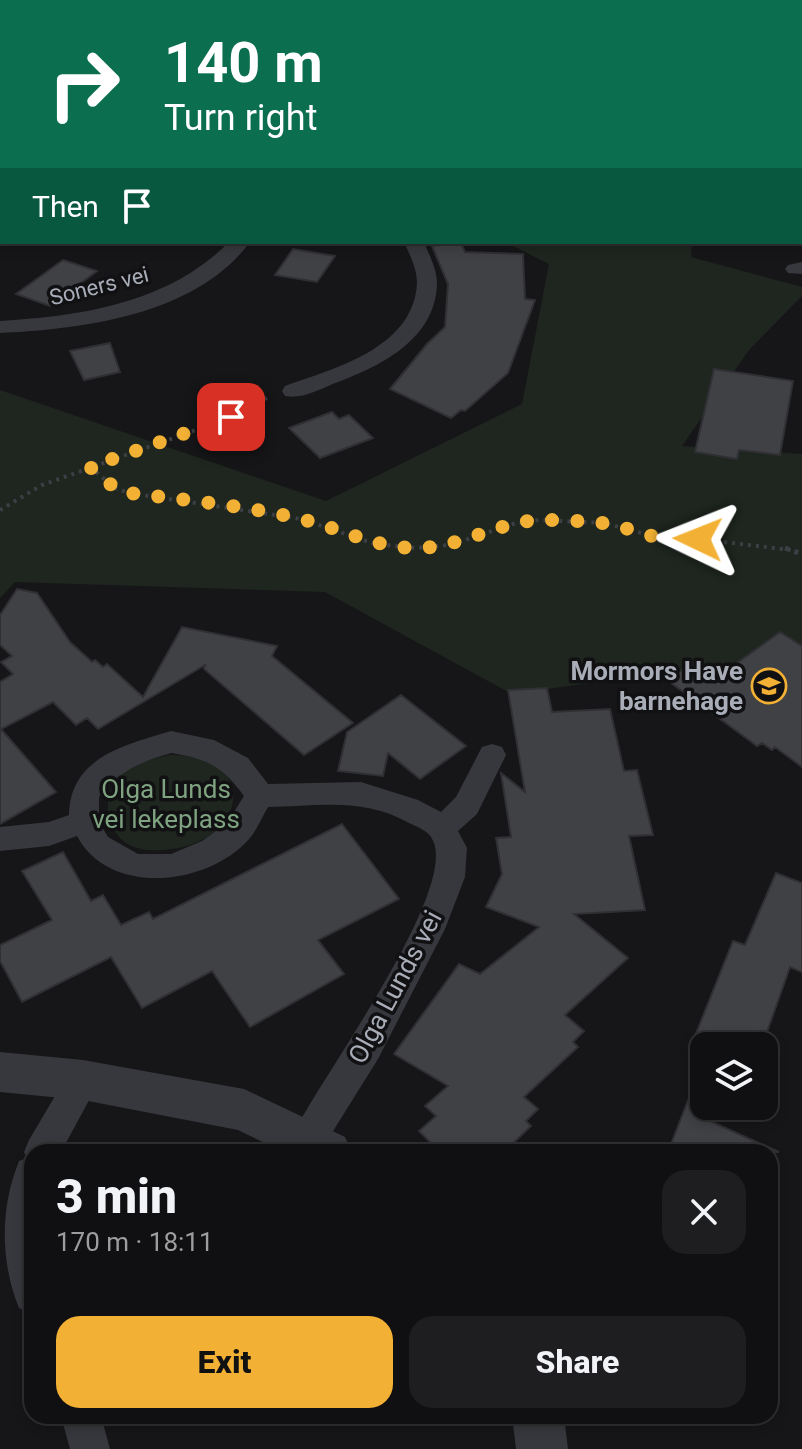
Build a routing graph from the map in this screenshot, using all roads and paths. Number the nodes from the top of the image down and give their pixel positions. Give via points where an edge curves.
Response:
1 (238, 244) edge
2 (415, 244) edge
3 (0, 327) edge
4 (293, 391) joint
5 (90, 467) junction
6 (0, 510) edge
7 (802, 554) edge
8 (492, 755) dead end
9 (260, 796) junction
10 (84, 822) junction
11 (441, 826) junction
12 (0, 839) edge
13 (0, 1072) edge
14 (83, 1080) junction
15 (47, 1144) edge
16 (315, 1144) edge
17 (320, 1144) edge
18 (24, 1201) edge
19 (24, 1262) edge
20 (83, 1424) edge
21 (539, 1424) edge
22 (90, 1449) edge
23 (542, 1449) edge

1 - 3 street, Soners vei via 201,277 135,305
2 - 4 street via 427,280 419,317 379,355
4 - 5 path
5 - 6 path via 42,485
5 - 7 path via 129,493 301,519 375,544 450,545 539,520 604,523 679,543 698,539 783,547
8 - 11 street via 469,806
9 - 10 street via 238,831 213,850 173,866 134,866 97,846
9 - 10 street via 238,766 204,748 171,742 130,754 105,769 84,794
9 - 11 street via 361,793 408,808
10 - 12 street via 49,834
11 - 17 street, Olga Lunds vei via 452,848 450,877
13 - 14 street
14 - 15 street
14 - 16 street via 244,1110
18 - 19 street
20 - 22 street
21 - 23 street

